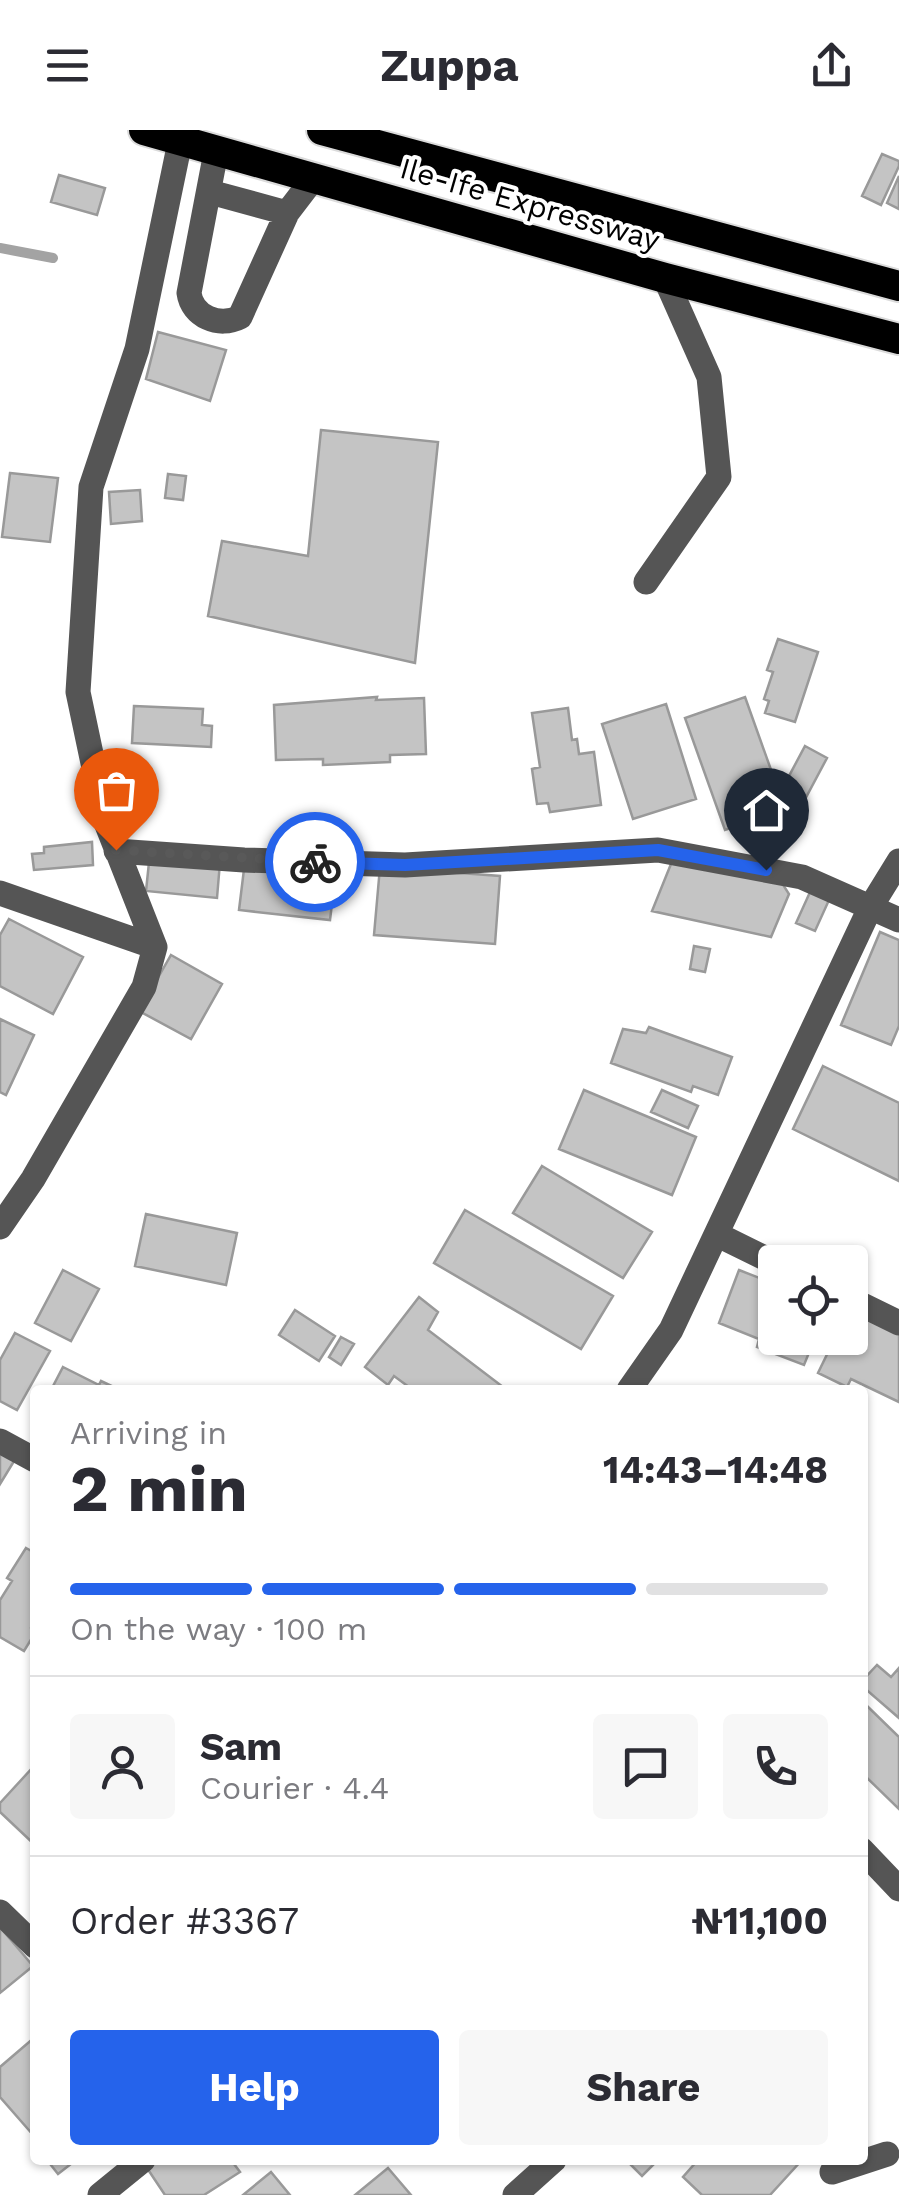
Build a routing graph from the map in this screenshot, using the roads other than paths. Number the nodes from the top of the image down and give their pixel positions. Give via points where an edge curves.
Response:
1 (144, 130) edge
2 (322, 130) edge
3 (180, 142) junction
4 (216, 152) junction
5 (314, 180) junction
6 (210, 192) junction
7 (287, 213) junction
8 (664, 278) junction
9 (899, 286) edge
10 (899, 339) edge
11 (646, 582) dead end
12 (116, 850) junction
13 (899, 861) edge
14 (0, 893) edge
15 (870, 908) junction
16 (899, 920) edge
17 (155, 947) junction
18 (0, 1228) edge
19 (718, 1236) junction
20 (758, 1255) edge
21 (868, 1308) edge
22 (899, 1323) edge
23 (632, 1385) edge
24 (0, 1440) edge
25 (30, 1457) edge
26 (868, 1856) edge
27 (899, 1888) edge
28 (0, 1912) edge
29 (30, 1941) edge
30 (868, 2142) edge
31 (893, 2156) edge
32 (868, 2164) edge
33 (137, 2165) edge
34 (548, 2165) edge
35 (864, 2165) edge
36 (829, 2176) edge
37 (100, 2195) edge
38 (515, 2195) edge

1 - 3 highway, Ile-Ife Expressway
2 - 9 highway, Ile-Ife Expressway
3 - 4 highway, Ile-Ife Expressway
3 - 12 street via 137,349 91,487 78,692
4 - 5 highway, Ile-Ife Expressway
4 - 6 street
5 - 7 street
5 - 8 highway, Ile-Ife Expressway
6 - 7 street
6 - 7 street via 190,302 198,314 225,322 240,318
8 - 10 highway, Ile-Ife Expressway
8 - 11 street via 709,377 719,477
12 - 15 street via 405,865 658,850 802,877
12 - 17 street
13 - 15 street
14 - 17 street
15 - 16 street
15 - 19 street
17 - 18 street via 144,987
19 - 20 street
19 - 23 street via 670,1330
21 - 22 street
24 - 25 street
26 - 27 street
28 - 29 street
30 - 31 street
31 - 32 street
33 - 37 street
34 - 38 street
35 - 36 street

